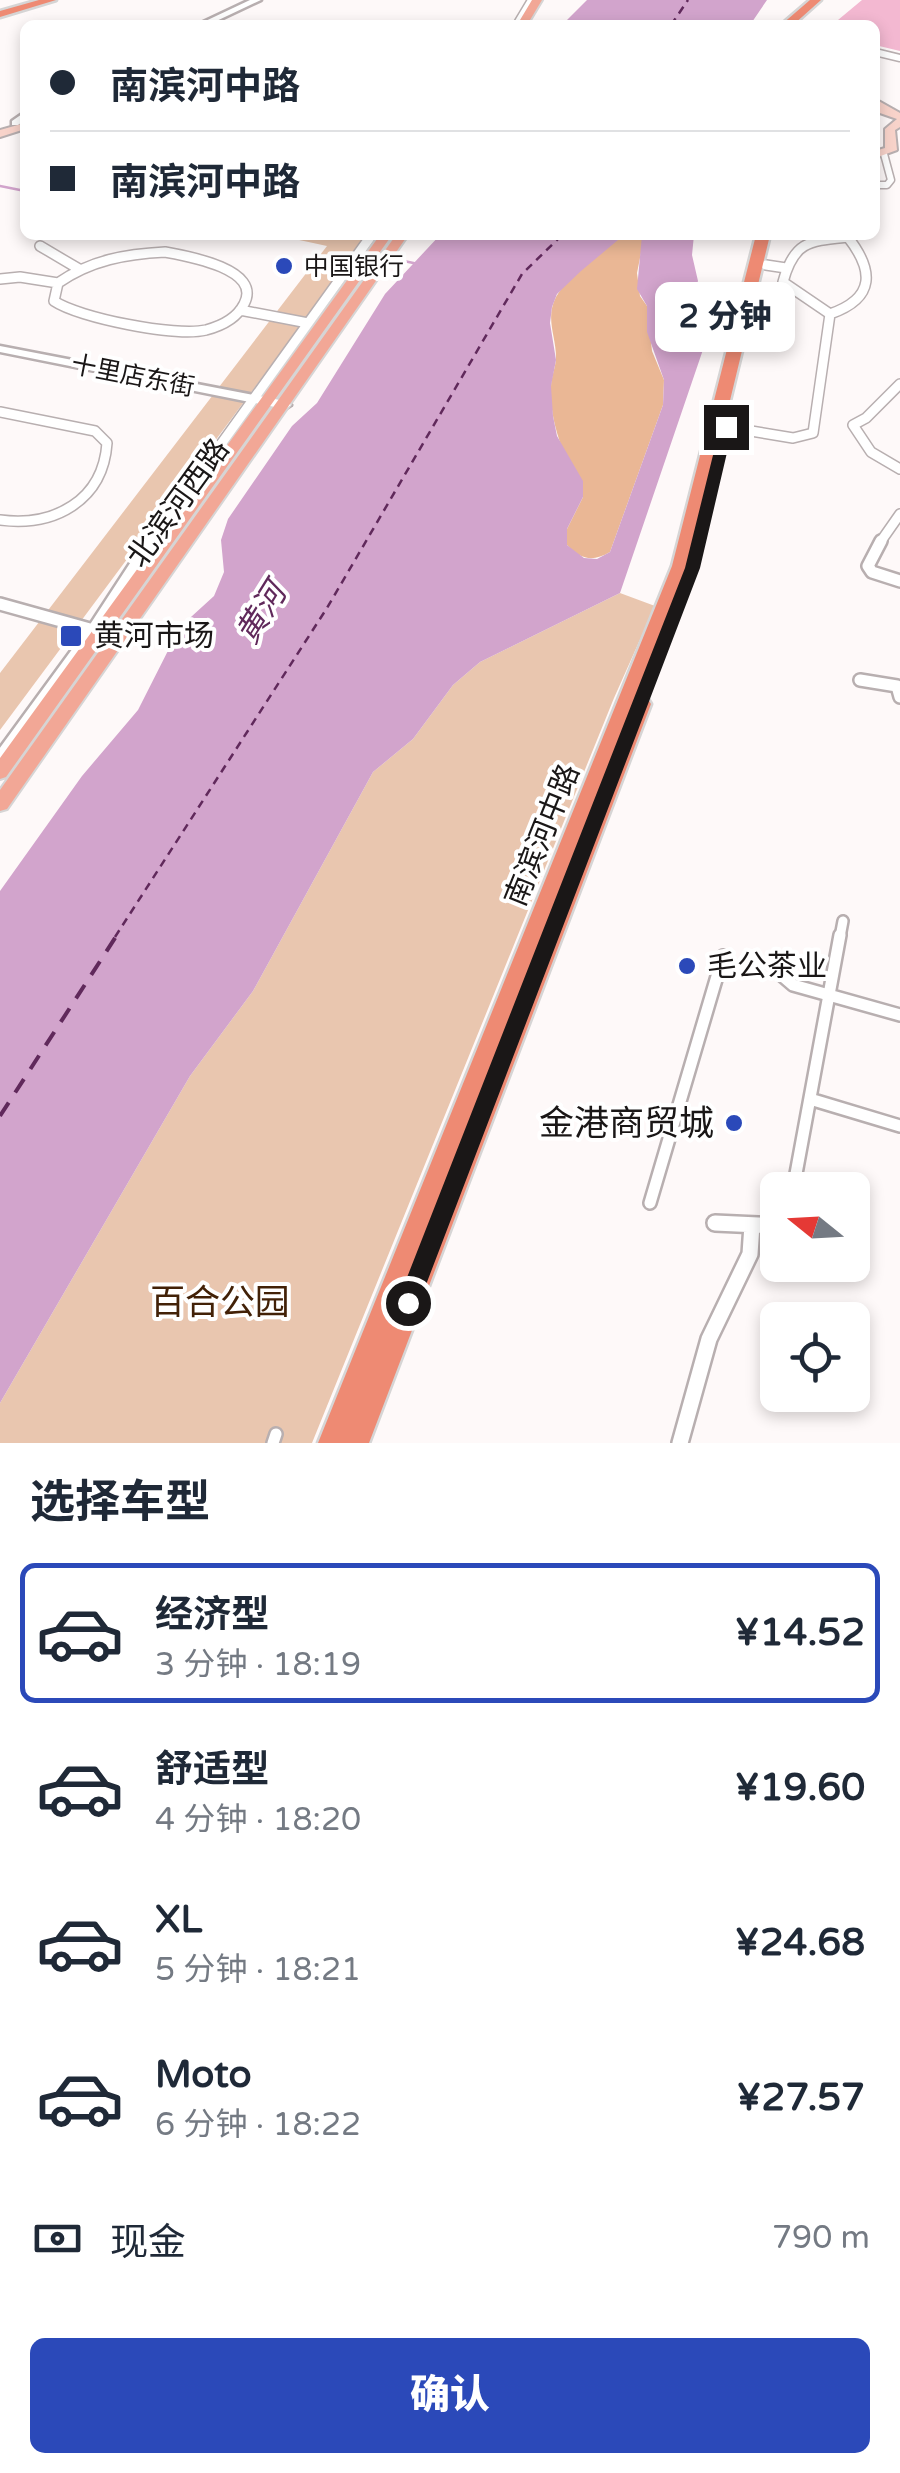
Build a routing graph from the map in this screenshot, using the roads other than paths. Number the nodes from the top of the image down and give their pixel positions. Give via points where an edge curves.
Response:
1 (51, 0) edge
2 (258, 0) edge
3 (808, 0) edge
4 (816, 0) edge
5 (2, 14) edge
6 (212, 20) edge
7 (784, 20) edge
8 (792, 20) edge
9 (900, 120) edge
10 (880, 126) edge
11 (890, 137) junction
12 (880, 155) edge
13 (880, 157) edge
14 (880, 186) edge
15 (368, 240) edge
16 (382, 240) edge
17 (398, 240) edge
18 (761, 240) edge
19 (774, 240) edge
20 (828, 240) edge
21 (851, 240) edge
22 (40, 246) dead end
23 (776, 266) junction
24 (80, 268) junction
25 (0, 279) edge
26 (58, 283) junction
27 (240, 310) junction
28 (830, 314) junction
29 (308, 323) junction
30 (0, 349) edge
31 (900, 384) edge
32 (268, 402) junction
33 (0, 412) edge
34 (726, 427) junction
35 (900, 469) edge
36 (900, 514) edge
37 (0, 520) edge
38 (900, 581) edge
39 (0, 604) edge
40 (97, 631) junction
41 (860, 680) dead end
42 (900, 697) edge
43 (0, 757) edge
44 (0, 772) edge
45 (0, 804) edge
46 (843, 921) dead end
47 (724, 956) dead end
48 (778, 973) dead end
49 (829, 995) junction
50 (900, 1014) edge
51 (810, 1099) junction
52 (900, 1126) edge
53 (796, 1172) edge
54 (650, 1203) dead end
55 (715, 1223) dead end
56 (752, 1225) junction
57 (760, 1225) edge
58 (333, 1443) edge
59 (354, 1443) edge
60 (680, 1443) edge

1 - 5 highway
2 - 6 street
3 - 7 highway
4 - 8 highway
9 - 11 main road
10 - 11 main road
11 - 12 main road via 891,150
13 - 14 street via 891,180
15 - 29 street
16 - 32 main road, 北滨河西路
17 - 32 main road, 北滨河西路
18 - 58 highway, 南滨河中路 via 681,566
19 - 23 highway, 南滨河中路
20 - 23 street via 799,246
21 - 28 street via 863,253 868,282 861,296
22 - 24 street
23 - 28 street via 783,282
23 - 34 highway, 南滨河中路
24 - 26 street
24 - 27 street via 112,256 188,255 246,284
25 - 26 street
26 - 27 street via 54,301 63,307 192,332 215,327
27 - 29 street
28 - 34 street via 813,433 793,438
29 - 32 street
30 - 32 street, 十里店东街
31 - 35 street via 853,425 874,456
32 - 40 main road, 北滨河西路
32 - 45 main road, 北滨河西路 via 208,506
33 - 37 street via 94,431 108,443 109,462 79,503 50,519 24,526
34 - 59 highway, 南滨河中路 via 693,568
36 - 38 street via 868,566
39 - 40 street
40 - 43 street
40 - 44 main road, 北滨河西路
41 - 42 street via 897,686
46 - 49 street
47 - 54 street
48 - 49 street via 793,985
49 - 50 street
49 - 51 street
51 - 52 street
51 - 53 street
55 - 56 street
56 - 57 street
56 - 60 street via 750,1254 709,1338

